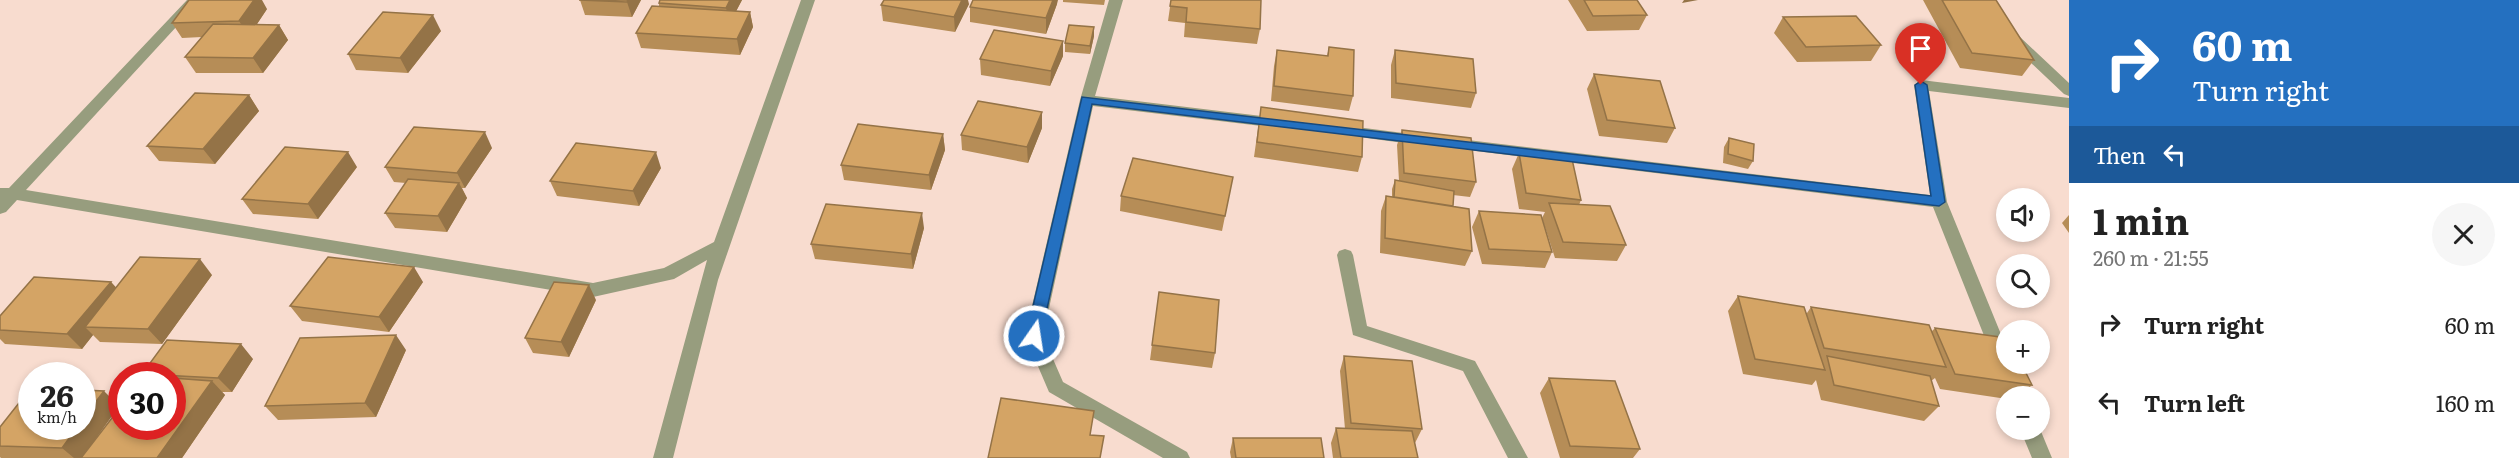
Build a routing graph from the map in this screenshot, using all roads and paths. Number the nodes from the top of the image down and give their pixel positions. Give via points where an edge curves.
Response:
1 (194, 0) edge
2 (808, 0) edge
3 (1116, 0) edge
4 (2004, 29) edge
5 (2069, 91) edge
6 (1087, 100) junction
7 (2069, 103) edge
8 (1289, 124) edge
9 (1325, 128) edge
10 (7, 194) edge
11 (1939, 202) junction
12 (0, 208) edge
13 (720, 246) junction
14 (1345, 255) dead end
15 (2013, 386) edge
16 (2035, 440) edge
17 (663, 458) edge
18 (1180, 458) edge
19 (1518, 458) edge
20 (2042, 458) edge

1 - 10 street
2 - 13 street
3 - 6 street
4 - 5 street
6 - 8 street
6 - 18 street via 1034,336 1056,387
7 - 11 street via 1921,85
9 - 11 street
10 - 12 street
10 - 13 street via 593,290 668,274
11 - 15 street
13 - 17 street
14 - 19 street via 1359,330 1469,366
16 - 20 street

